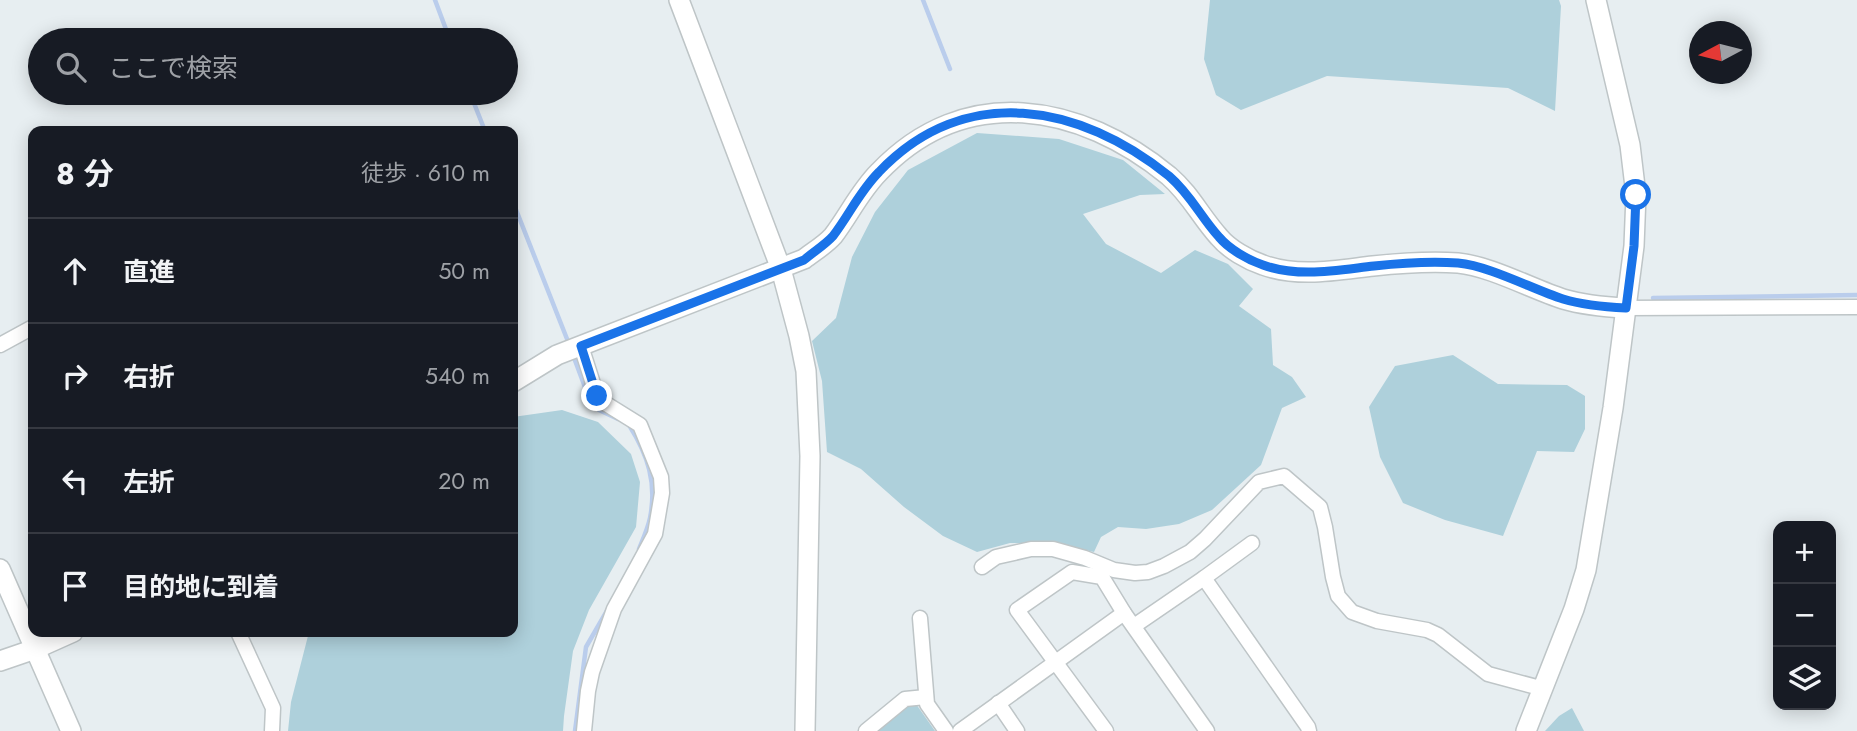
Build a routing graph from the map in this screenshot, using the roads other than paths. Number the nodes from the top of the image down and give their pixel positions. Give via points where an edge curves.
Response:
1 (679, 0) edge
2 (1596, 0) edge
3 (781, 270) junction
4 (1857, 307) edge
5 (1626, 308) junction
6 (28, 330) edge
7 (0, 345) edge
8 (574, 349) junction
9 (518, 379) edge
10 (1252, 543) dead end
11 (982, 567) dead end
12 (0, 569) edge
13 (1204, 578) junction
14 (1124, 613) junction
15 (920, 618) dead end
16 (1134, 626) junction
17 (28, 633) edge
18 (30, 637) edge
19 (62, 637) edge
20 (240, 637) edge
21 (35, 649) junction
22 (0, 661) edge
23 (1056, 662) junction
24 (1544, 689) junction
25 (926, 697) junction
26 (998, 704) junction
27 (71, 731) edge
28 (272, 731) edge
29 (584, 731) edge
30 (804, 731) edge
31 (866, 731) edge
32 (946, 731) edge
33 (960, 731) edge
34 (1017, 731) edge
35 (1106, 731) edge
36 (1207, 731) edge
37 (1310, 731) edge
38 (1526, 731) edge

1 - 3 street
2 - 5 street via 1630,145 1636,195
3 - 5 street via 804,260 831,238 878,172 913,141 977,116 1023,113 1080,124 1146,158 1183,188 1220,239 1264,266 1323,272 1461,264 1565,300
3 - 8 street
3 - 30 street via 807,383 810,456
4 - 5 street
5 - 24 street via 1586,570
6 - 7 street
8 - 9 street
8 - 29 street via 597,396 640,425 662,477 654,534 614,609 592,672
10 - 13 street
11 - 24 street via 996,557 1052,549 1114,570 1148,572 1190,552 1259,482 1284,476 1320,507 1338,596 1352,612 1427,629 1488,674
12 - 17 street
13 - 16 street
13 - 37 street
14 - 16 street
14 - 23 street
14 - 23 street via 1102,577 1072,572 1017,610
15 - 25 street
16 - 36 street
18 - 21 street
19 - 21 street
20 - 28 street via 273,708
21 - 22 street
21 - 27 street
23 - 26 street
23 - 35 street
24 - 38 street
25 - 31 street via 905,699
25 - 32 street
26 - 33 street
26 - 34 street

